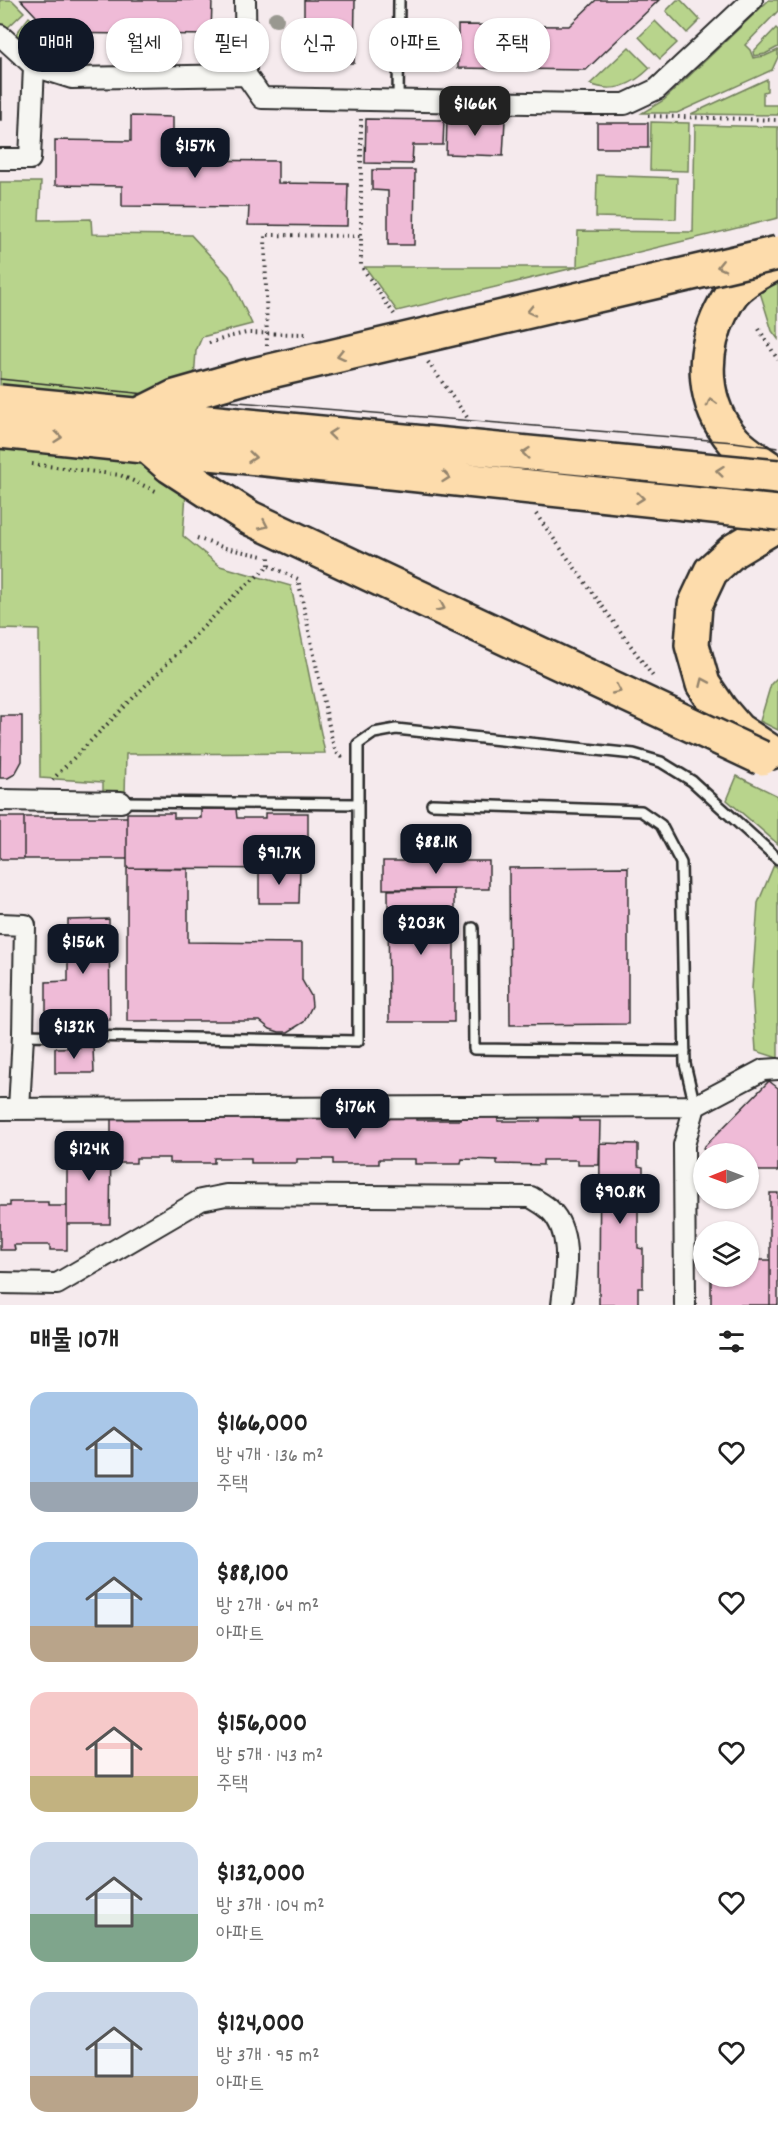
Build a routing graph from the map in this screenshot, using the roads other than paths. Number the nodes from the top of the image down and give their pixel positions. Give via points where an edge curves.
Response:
1 (244, 0) edge
2 (399, 0) edge
3 (752, 0) edge
4 (0, 35) edge
5 (18, 51) edge
6 (34, 72) edge
7 (53, 72) edge
8 (246, 75) junction
9 (398, 101) junction
10 (0, 159) edge
11 (778, 253) edge
12 (778, 262) edge
13 (0, 402) edge
14 (143, 430) junction
15 (0, 431) edge
16 (778, 476) edge
17 (778, 513) edge
18 (778, 524) edge
19 (773, 759) edge
20 (0, 800) edge
21 (121, 802) joint
22 (358, 804) junction
23 (432, 804) dead end
24 (778, 859) edge
25 (0, 924) edge
26 (473, 928) dead end
27 (23, 1035) junction
28 (685, 1051) junction
29 (778, 1069) edge
30 (695, 1106) junction
31 (9, 1109) edge
32 (0, 1283) edge
33 (562, 1305) edge
34 (684, 1305) edge

1 - 8 street
2 - 9 lane
3 - 9 street via 657,89 626,104
4 - 5 street
6 - 10 street via 30,159
7 - 8 street via 72,78
8 - 9 street via 262,98
11 -> 14 highway, bridge via 175,397
16 -> 12 highway via 734,442 714,412 708,391 707,357 712,330 737,287
13 - 14 highway, bridge
15 -> 14 highway, bridge
16 -> 14 highway, bridge
14 -> 17 highway, bridge
14 -> 19 highway, bridge via 170,466 250,518
19 -> 18 highway via 738,730 703,684 692,645 695,605 711,571 734,551
20 - 21 street
21 - 22 lane
22 - 24 lane via 358,744 374,733 396,729 634,754 661,762 692,781
22 - 27 lane via 358,1041
23 - 28 lane via 641,811 661,825 681,863
25 - 27 street via 24,924
26 - 28 lane via 474,1049
27 - 31 street
28 - 30 lane
29 - 30 street via 763,1070
30 - 31 street
30 - 34 street via 684,1144
32 - 33 street via 57,1284 201,1200 226,1195 531,1197 550,1210 561,1224 565,1245

